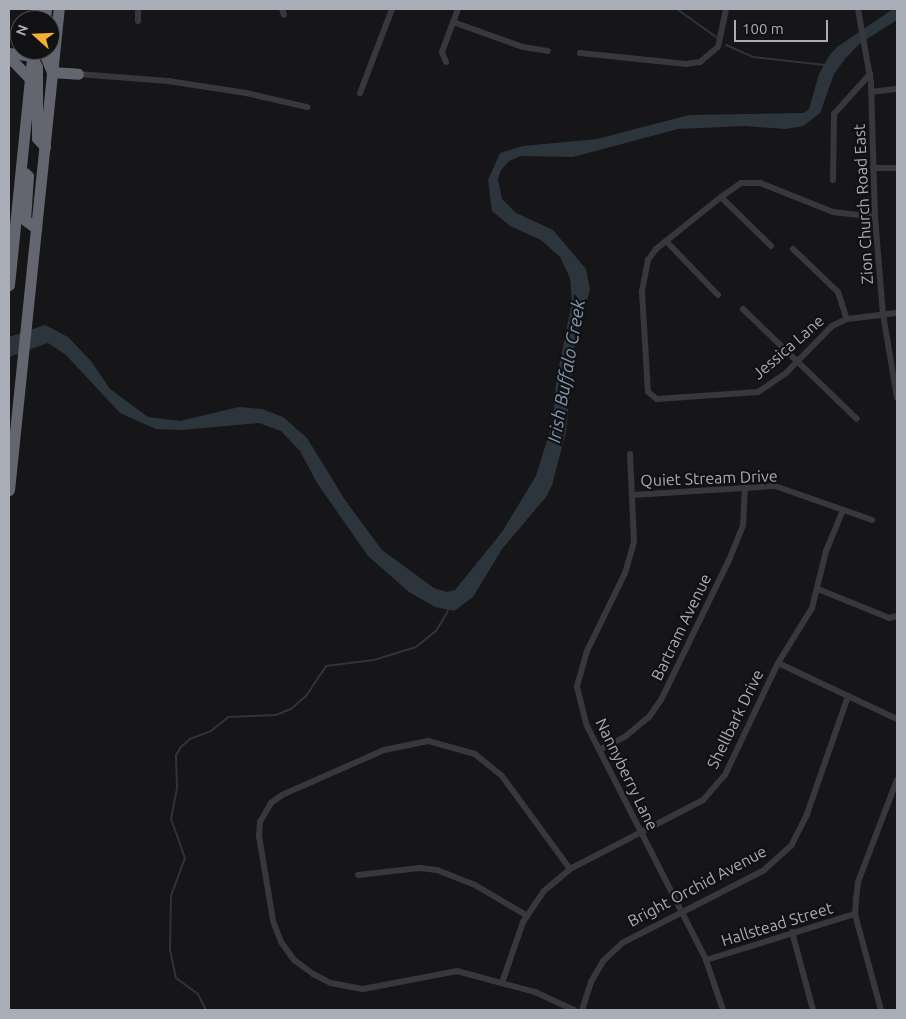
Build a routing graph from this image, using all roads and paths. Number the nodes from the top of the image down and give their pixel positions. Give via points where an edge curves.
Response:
1 (138, 9) edge
2 (392, 9) edge
3 (458, 9) edge
4 (726, 9) edge
5 (858, 9) edge
6 (138, 21) dead end
7 (453, 22) junction
8 (548, 51) dead end
9 (580, 53) dead end
10 (9, 57) edge
11 (32, 60) edge
12 (34, 60) edge
13 (47, 60) edge
14 (53, 60) edge
15 (60, 60) edge
16 (446, 62) dead end
17 (52, 72) junction
18 (78, 74) junction
19 (870, 74) junction
20 (31, 80) junction
21 (897, 89) edge
22 (871, 92) junction
23 (360, 93) dead end
24 (307, 107) dead end
25 (44, 147) junction
26 (873, 168) junction
27 (897, 168) edge
28 (21, 170) junction
29 (833, 180) dead end
30 (720, 197) junction
31 (875, 217) junction
32 (36, 228) junction
33 (666, 242) junction
34 (771, 246) dead end
35 (793, 250) dead end
36 (9, 285) edge
37 (718, 295) dead end
38 (743, 308) dead end
39 (897, 313) edge
40 (883, 314) junction
41 (847, 319) junction
42 (797, 361) junction
43 (897, 398) edge
44 (858, 419) dead end
45 (630, 454) dead end
46 (745, 488) junction
47 (9, 490) edge
48 (632, 495) junction
49 (844, 510) junction
50 (872, 520) dead end
51 (818, 589) junction
52 (897, 616) edge
53 (778, 663) junction
54 (848, 696) junction
55 (897, 719) edge
56 (599, 750) junction
57 (897, 780) edge
58 (642, 834) junction
59 (570, 869) junction
60 (358, 875) dead end
61 (682, 913) junction
62 (855, 914) junction
63 (526, 915) junction
64 (792, 932) junction
65 (706, 960) junction
66 (502, 983) junction
67 (574, 1010) edge
68 (582, 1010) edge
69 (723, 1010) edge
70 (813, 1010) edge
71 (881, 1010) edge

1 - 6 street
2 - 23 street
3 - 7 street
4 - 9 street via 718,47 700,62 686,64
5 - 19 street, Zion Church Road East
7 - 8 street via 523,47
7 - 16 street via 442,52
10 - 20 highway
11 - 20 highway
12 - 25 highway via 39,74 37,138
13 - 17 highway
14 - 17 highway
15 - 18 highway
17 - 18 highway
17 - 25 highway
18 - 24 street via 178,82
19 - 22 street, Zion Church Road East
19 - 29 street via 834,114
20 - 28 highway
21 - 22 street
22 - 26 street, Zion Church Road East
25 - 32 highway
26 - 27 street
26 - 31 street, Zion Church Road East
28 - 32 highway via 28,176 25,220
28 - 36 highway
30 - 31 street via 741,183 760,183 833,212
30 - 33 street
30 - 34 street
31 - 40 street, Zion Church Road East
32 - 47 highway
33 - 37 street
33 - 42 street, Jessica Lane via 648,260 642,279 646,385 651,397 657,400 758,392
35 - 41 street via 838,292
38 - 42 street
39 - 40 street, Jessica Lane
40 - 41 street, Jessica Lane
40 - 43 street, Zion Church Road East
41 - 42 street, Jessica Lane via 832,326
42 - 44 street
45 - 48 street, Nannyberry Lane
46 - 48 street, Quiet Stream Drive
46 - 49 street, Quiet Stream Drive via 775,486
46 - 56 street, Bartram Avenue via 743,525 662,700 649,717 626,736
48 - 56 street, Nannyberry Lane via 634,542 625,573 586,651 577,687 586,724
49 - 50 street, Quiet Stream Drive
49 - 51 street, Shellbark Drive via 826,551
51 - 52 street via 888,618
51 - 53 street, Shellbark Drive via 801,629
53 - 54 street
53 - 58 street, Shellbark Drive via 725,775 703,800
54 - 55 street
54 - 61 street, Bright Orchid Avenue via 807,814 791,846 763,871
56 - 58 street, Nannyberry Lane
57 - 62 street via 858,882
58 - 59 street, Shellbark Drive
58 - 61 street, Nannyberry Lane
59 - 63 street, Shellbark Drive via 544,891
59 - 66 street via 502,776 475,754 450,744 428,741 384,750 282,795 265,811 259,836 273,921 281,942 294,960 312,974 331,983 363,989 458,971
60 - 63 street via 420,868 437,870 476,884
61 - 65 street, Nannyberry Lane
61 - 68 street, Bright Orchid Avenue via 622,943 603,961 591,982
62 - 64 street, Hallstead Street
62 - 71 street
63 - 66 street, Shellbark Drive
64 - 65 street, Hallstead Street
64 - 70 street
65 - 69 street, Nannyberry Lane
66 - 67 street via 535,992

